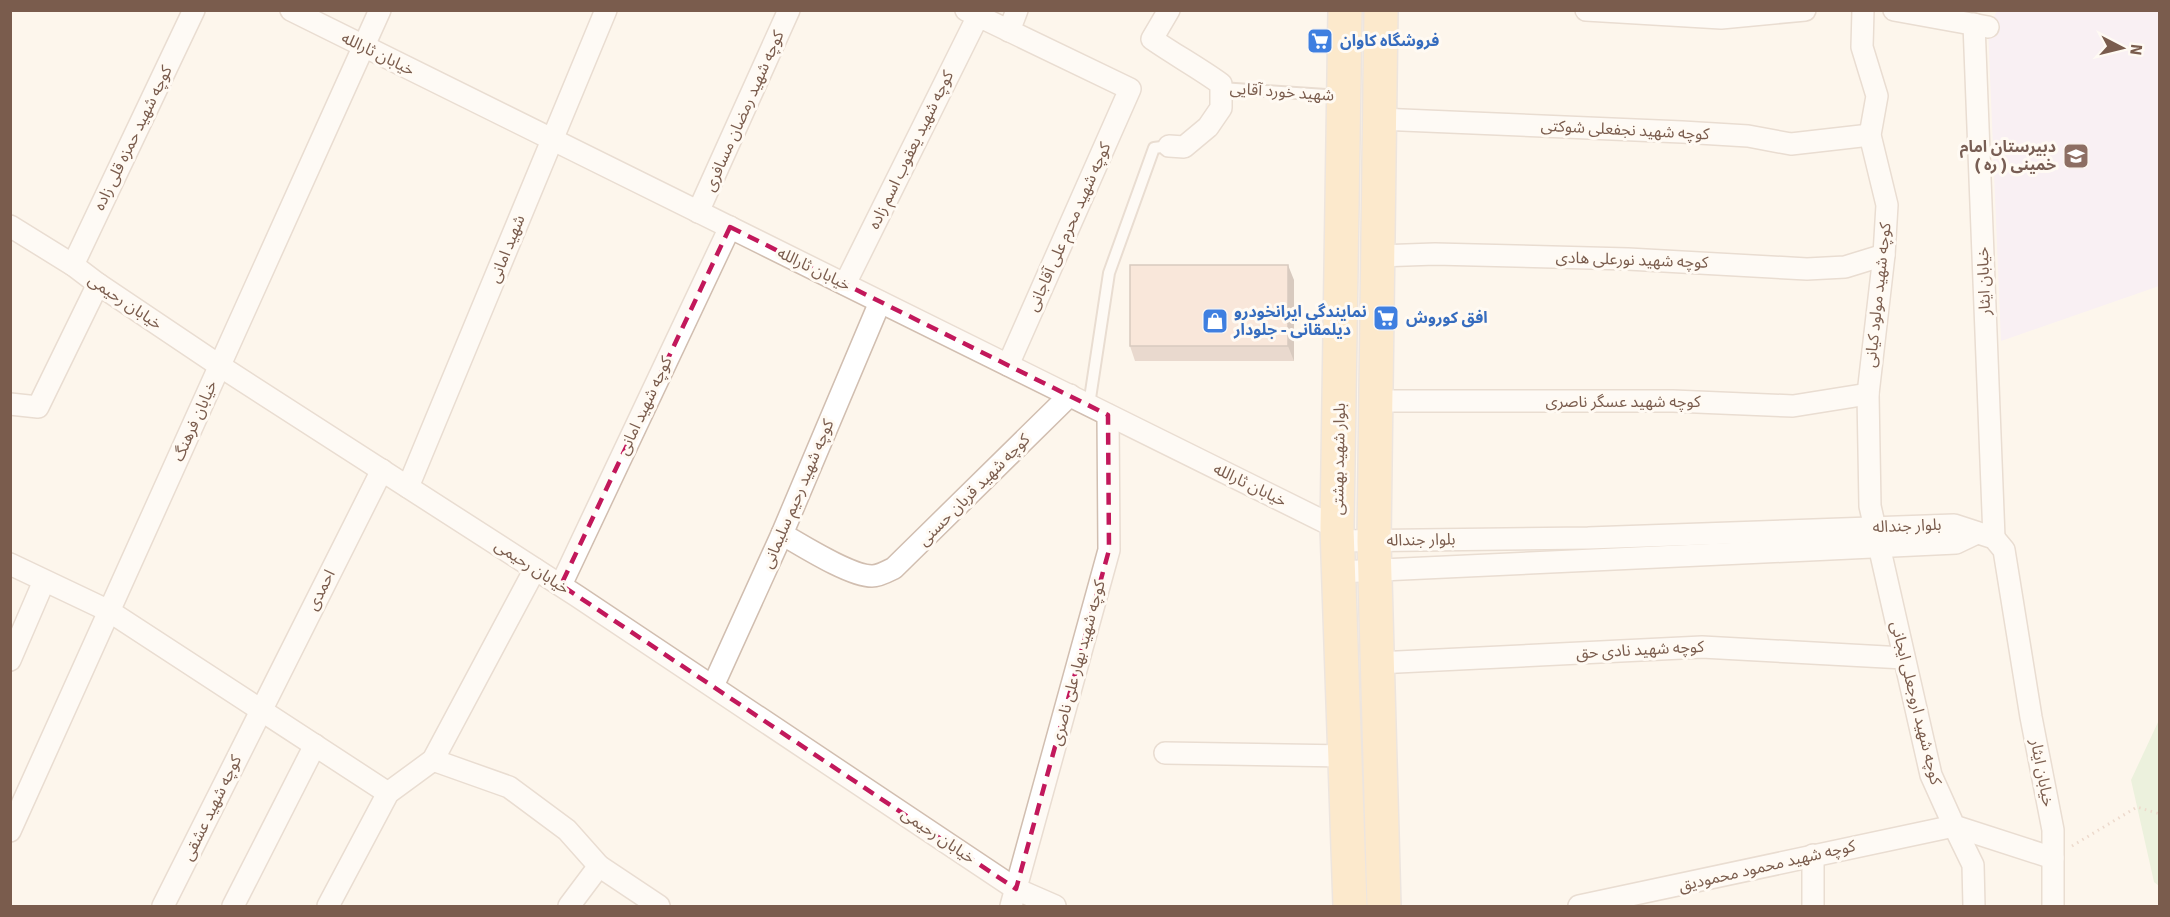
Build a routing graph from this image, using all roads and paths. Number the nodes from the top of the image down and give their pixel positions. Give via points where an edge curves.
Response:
1 (194, 10) edge
2 (291, 10) edge
3 (380, 10) edge
4 (606, 10) edge
5 (789, 10) edge
6 (1017, 10) edge
7 (1169, 10) edge
8 (1345, 10) edge
9 (1381, 10) edge
10 (1586, 10) edge
11 (1805, 10) edge
12 (1863, 10) edge
13 (1894, 10) edge
14 (972, 13) edge
15 (1009, 31) junction
16 (364, 47) junction
17 (1221, 88) junction
18 (1344, 96) junction
19 (1379, 119) junction
20 (1869, 135) junction
21 (552, 140) junction
22 (1169, 146) joint
23 (698, 212) junction
24 (10, 226) edge
25 (729, 228) junction
26 (1884, 255) junction
27 (1378, 256) junction
28 (73, 265) junction
29 (98, 284) junction
30 (845, 284) junction
31 (880, 302) junction
32 (1008, 365) junction
33 (220, 366) junction
34 (1868, 394) junction
35 (1070, 395) junction
36 (1377, 401) junction
37 (10, 404) edge
38 (1099, 410) junction
39 (382, 470) junction
40 (408, 487) junction
41 (782, 534) junction
42 (1668, 535) junction
43 (1985, 535) junction
44 (1876, 537) junction
45 (1338, 547) junction
46 (1374, 556) junction
47 (1665, 558) junction
48 (10, 564) edge
49 (535, 569) junction
50 (44, 580) junction
51 (561, 585) junction
52 (109, 611) junction
53 (1904, 658) junction
54 (10, 660) edge
55 (1377, 663) junction
56 (713, 686) junction
57 (261, 710) junction
58 (315, 745) junction
59 (1164, 753) dead end
60 (1346, 756) junction
61 (433, 760) junction
62 (388, 793) junction
63 (16, 804) edge
64 (2160, 814) edge
65 (1954, 826) junction
66 (10, 831) edge
67 (1813, 855) junction
68 (2052, 858) junction
69 (599, 866) junction
70 (1014, 898) edge
71 (2056, 901) edge
72 (163, 906) edge
73 (233, 906) edge
74 (328, 906) edge
75 (569, 906) edge
76 (659, 906) edge
77 (1055, 906) edge
78 (1350, 906) edge
79 (1384, 906) edge
80 (1580, 906) edge
81 (1813, 906) edge
82 (1974, 906) edge

1 - 28 street, کوچه شهید حمزه قلی زاده
2 - 16 street, خیابان ثارالله
3 - 16 street, خیابان فرهنگ
4 - 21 street, شهید امانی
5 - 23 street, کوچه شهید رمضان مسافری
6 - 15 street
7 - 17 street via 1152,39 1193,64 1221,84
8 - 18 main road, بلوار شهید بهشتی
9 - 19 main road
10 - 11 street via 1721,18
12 - 20 street, کوچه شهید مولود کیانی via 1862,47 1876,96
13 - 43 street, خیابان ایثار via 1981,25
14 - 15 street
14 - 30 street, کوچه شهید یعقوب اسم زاده
15 - 32 street, کوچه شهید محرم علی آقاجانی via 1130,89
16 - 21 street, خیابان ثارالله
16 - 33 street, خیابان فرهنگ
17 - 18 lane, شهید خورد آقایی
17 - 22 street via 1221,108 1208,127 1184,147
18 - 45 main road, بلوار شهید بهشتی
19 - 20 street, کوچه شهید نجفعلی شوکتی via 1748,136 1791,144
19 - 27 main road
20 - 26 street, کوچه شهید مولود کیانی via 1887,205
21 - 23 street, خیابان ثارالله
21 - 40 street, شهید امانی
22 - 38 lane via 1154,147 1109,273
23 - 25 street, خیابان ثارالله
24 - 28 street, خیابان رحیمی
25 - 30 street, خیابان ثارالله
25 - 51 street, کوچه شهید امانی
26 - 27 street, کوچه شهید نورعلی هادی via 1845,267 1807,269 1628,259
26 - 34 street, کوچه شهید مولود کیانی
27 - 36 main road
28 - 29 street, خیابان رحیمی
29 - 33 street, خیابان رحیمی
29 - 37 street via 38,407
30 - 31 street, خیابان ثارالله
31 - 32 street, خیابان ثارالله
31 - 41 street, کوچه شهید رحیم سلیمانی
32 - 35 street, خیابان ثارالله
33 - 39 street, خیابان رحیمی
33 - 52 street, خیابان فرهنگ
34 - 36 street, کوچه شهید عسگر ناصری via 1793,406 1673,401
34 - 44 street, کوچه شهید مولود کیانی via 1870,506
35 - 38 street, خیابان ثارالله
35 - 41 street, کوچه شهید قربان حسنی via 894,568 873,577 834,563
36 - 46 main road
38 - 45 street, خیابان ثارالله
38 - 70 street, کوچه شهید بهار علی ناصری via 1109,549
39 - 40 street, خیابان رحیمی
39 - 57 street, احمدی
40 - 49 street, خیابان رحیمی
41 - 56 street, کوچه شهید رحیم سلیمانی
42 - 44 street, بلوار جنداله
42 - 46 street, بلوار جنداله
42 - 47 street
43 - 44 street, بلوار جنداله via 1956,543
43 - 68 street, خیابان ایثار via 2004,550 2053,830
44 - 47 street, بلوار جنداله
44 - 53 street, کوچه شهید اروجعلی ایجانی
45 - 46 street, بلوار جنداله
45 - 46 street, بلوار جنداله
45 - 60 main road, بلوار شهید بهشتی
46 - 47 street, بلوار جنداله
46 - 55 main road
48 - 50 street
49 - 51 street, خیابان رحیمی
49 - 61 street
50 - 52 street
50 - 54 street
51 - 56 street, خیابان رحیمی
52 - 57 street
52 - 63 street, خیابان فرهنگ
53 - 55 street, کوچه شهید نادی حق via 1702,646
53 - 65 street, کوچه شهید اروجعلی ایجانی via 1931,775
55 - 79 main road
56 - 70 street, خیابان رحیمی
57 - 58 street
57 - 72 street, کوچه شهید عشقی
58 - 62 street
58 - 73 street
59 - 60 street
60 - 78 main road, بلوار شهید بهشتی
61 - 62 street
61 - 69 street via 509,787 567,830
62 - 74 street
63 - 66 street, خیابان فرهنگ
64 - 68 path via 2137,807
65 - 67 street, کوچه شهید محمود محمودیق
65 - 68 street
65 - 82 street, کوچه شهید اروجعلی ایجانی via 1973,865
67 - 80 street, کوچه شهید محمود محمودیق
67 - 81 street
68 - 71 street, خیابان ایثار
69 - 75 street
69 - 76 street
70 - 77 street, خیابان رحیمی

